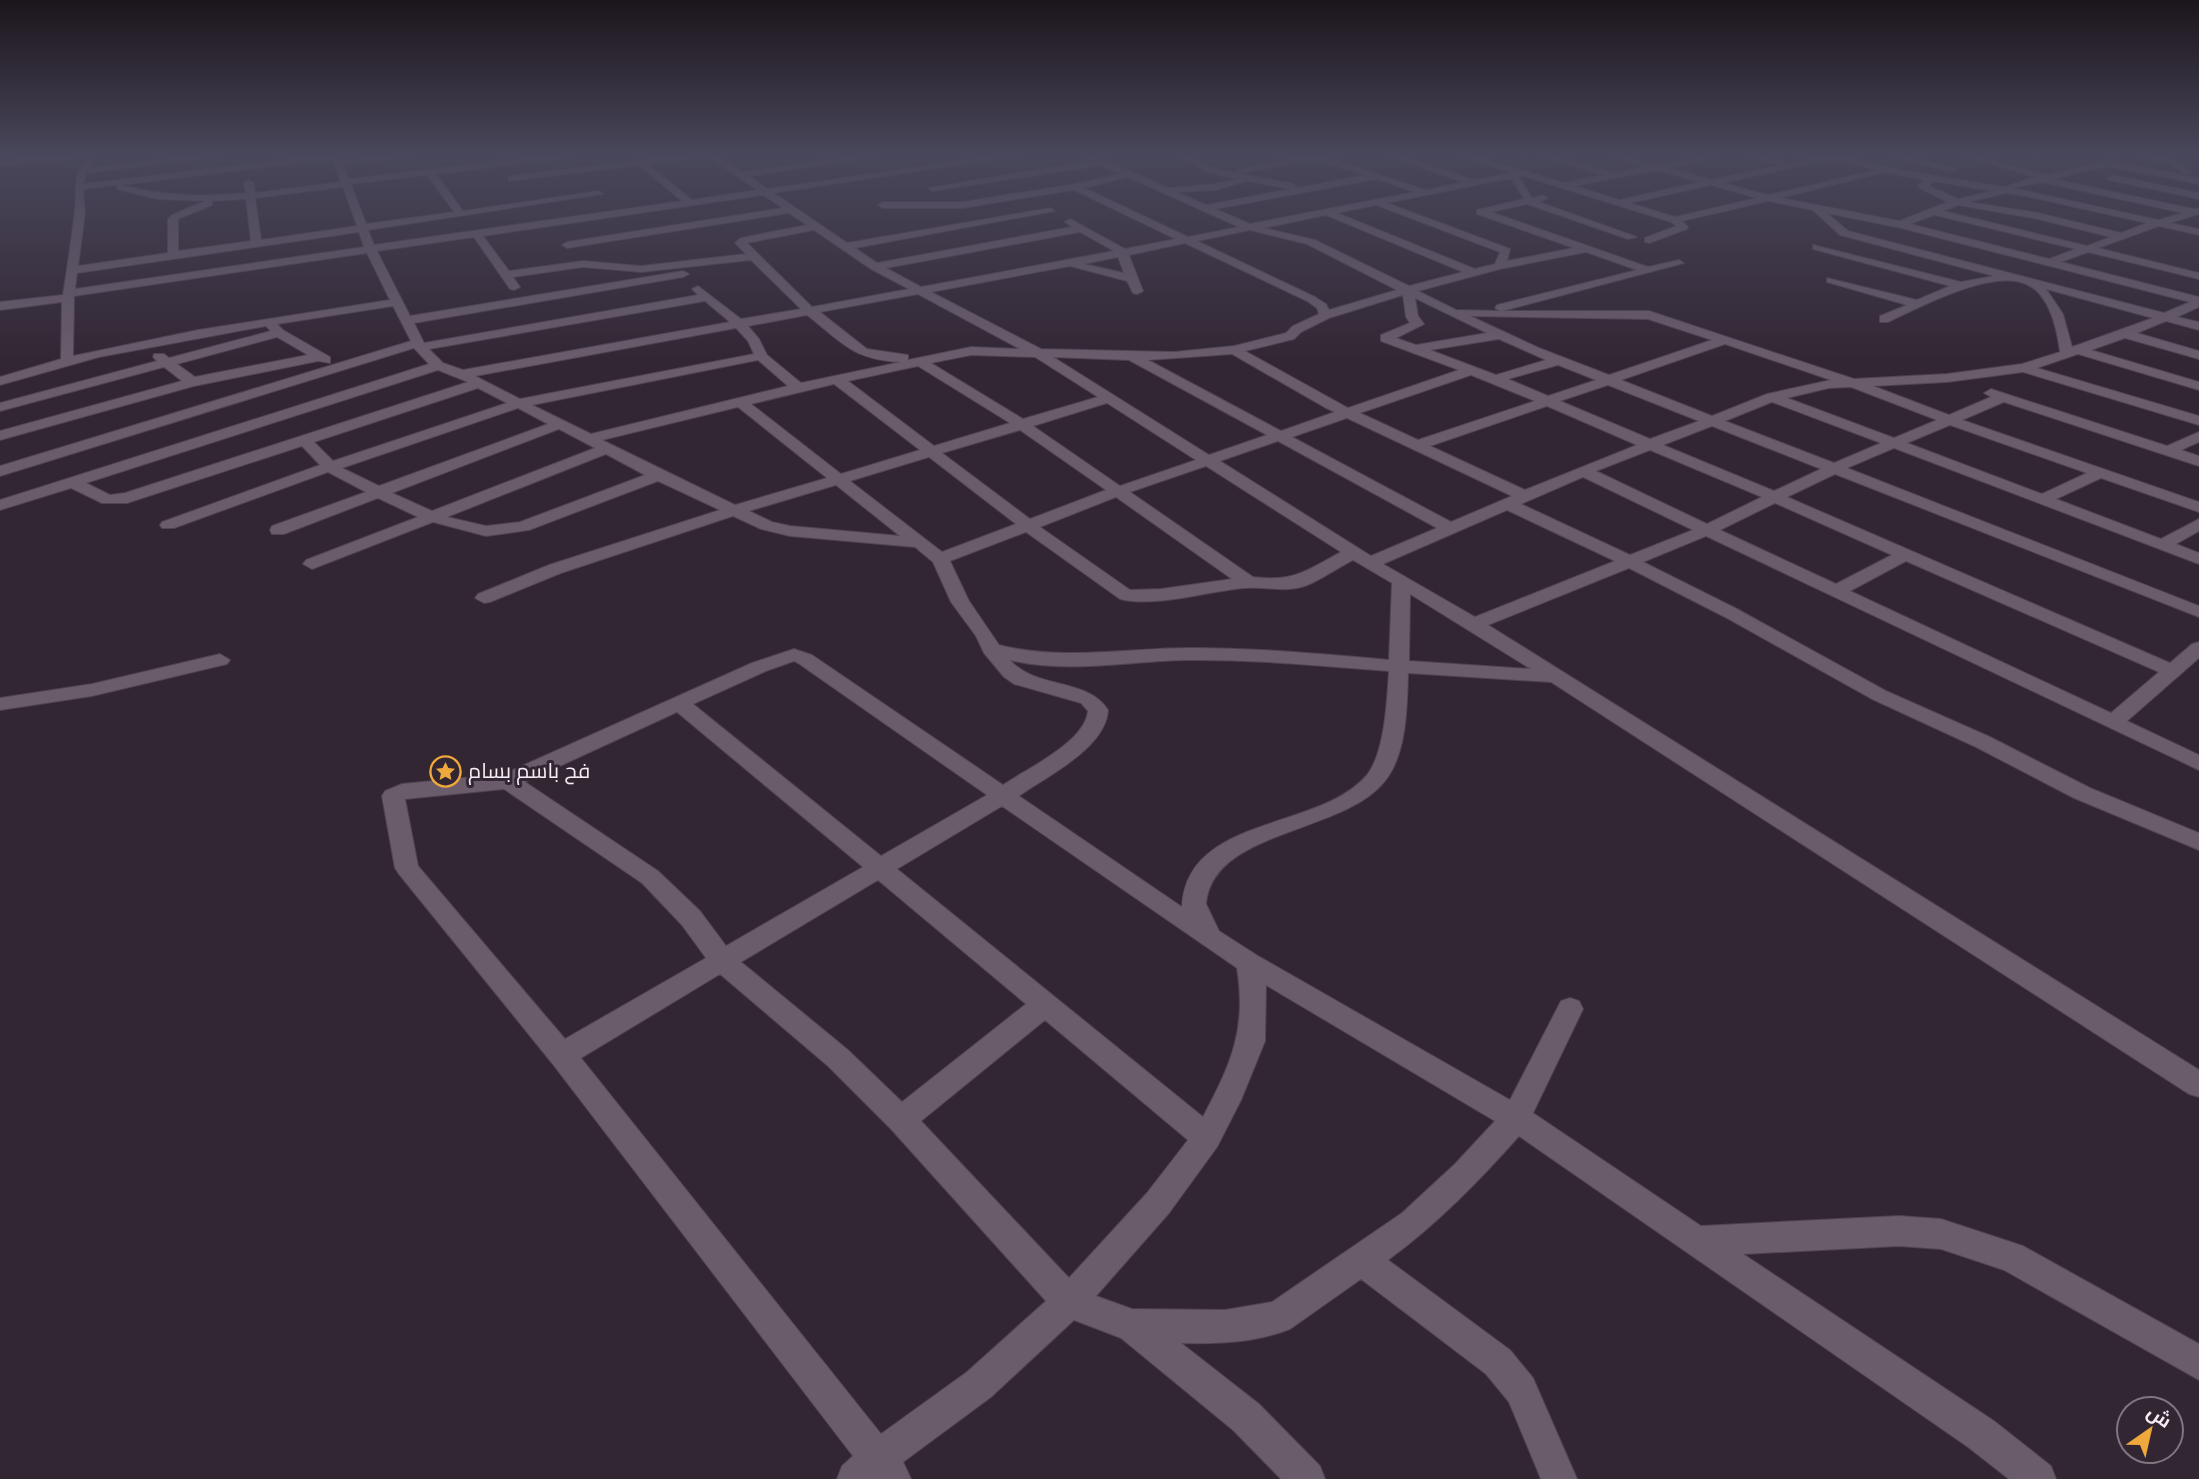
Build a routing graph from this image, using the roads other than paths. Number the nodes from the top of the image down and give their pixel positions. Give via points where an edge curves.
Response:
1 (79, 223) edge
2 (172, 223) edge
3 (254, 223) edge
4 (362, 223) edge
5 (401, 223) edge
6 (552, 223) joint
7 (674, 223) edge
8 (702, 223) edge
9 (808, 223) edge
10 (978, 223) edge
11 (1073, 223) edge
12 (1154, 223) edge
13 (1239, 223) edge
14 (1267, 223) edge
15 (1353, 223) edge
16 (1434, 223) edge
17 (1478, 223) edge
18 (1512, 223) edge
19 (1591, 223) edge
20 (1678, 223) edge
21 (1834, 223) edge
22 (1891, 223) edge
23 (1907, 223) edge
24 (1981, 223) edge
25 (2067, 223) edge
26 (2155, 223) edge
27 (2162, 223) edge
28 (1902, 225) junction
29 (676, 227) junction
30 (814, 227) junction
31 (1248, 227) junction
32 (364, 228) junction
33 (1083, 228) junction
34 (2199, 232) edge
35 (477, 234) junction
36 (1848, 234) junction
37 (2121, 236) junction
38 (1632, 237) dead end
39 (1476, 238) junction
40 (1188, 239) junction
41 (1649, 240) dead end
42 (256, 243) junction
43 (568, 245) junction
44 (844, 247) junction
45 (370, 249) junction
46 (1586, 249) junction
47 (2091, 249) junction
48 (1123, 252) junction
49 (173, 255) junction
50 (751, 257) junction
51 (1679, 262) dead end
52 (2050, 263) junction
53 (583, 264) junction
54 (1066, 264) junction
55 (1499, 266) junction
56 (875, 267) junction
57 (686, 269) junction
58 (72, 270) junction
59 (1644, 270) junction
60 (1475, 273) junction
61 (507, 275) junction
62 (2012, 276) junction
63 (2199, 276) edge
64 (1130, 278) junction
65 (1831, 280) dead end
66 (2029, 280) junction
67 (1961, 285) junction
68 (916, 289) junction
69 (1137, 291) dead end
70 (68, 295) junction
71 (707, 297) junction
72 (1409, 298) junction
73 (608, 300) junction
74 (398, 302) junction
75 (521, 302) junction
76 (2199, 302) edge
77 (1918, 304) junction
78 (0, 306) edge
79 (809, 310) junction
80 (1449, 312) junction
81 (1325, 315) junction
82 (1498, 315) junction
83 (2166, 317) junction
84 (1884, 319) dead end
85 (407, 320) junction
86 (575, 320) junction
87 (269, 321) junction
88 (738, 324) junction
89 (2199, 326) edge
90 (279, 332) junction
91 (2126, 334) junction
92 (1499, 335) junction
93 (1725, 340) junction
94 (142, 342) junction
95 (419, 345) junction
96 (1416, 349) junction
97 (1234, 350) junction
98 (2072, 351) junction
99 (1036, 352) junction
100 (2199, 355) edge
101 (761, 356) junction
102 (1131, 356) junction
103 (320, 357) junction
104 (66, 358) junction
105 (545, 360) junction
106 (926, 360) junction
107 (1560, 360) junction
108 (166, 363) junction
109 (0, 365) edge
110 (438, 366) junction
111 (338, 367) junction
112 (2024, 368) junction
113 (1469, 371) junction
114 (462, 374) junction
115 (1947, 378) junction
116 (1495, 379) junction
117 (838, 380) junction
118 (1610, 380) junction
119 (0, 381) edge
120 (192, 382) junction
121 (1851, 382) junction
122 (480, 383) junction
123 (2199, 386) edge
124 (368, 387) junction
125 (799, 388) junction
126 (1772, 397) junction
127 (2004, 397) junction
128 (1110, 398) junction
129 (1545, 401) junction
130 (519, 403) junction
131 (743, 404) junction
132 (0, 407) edge
133 (1346, 412) junction
134 (1949, 420) junction
135 (1712, 421) junction
136 (2199, 421) edge
137 (560, 424) junction
138 (1021, 424) junction
139 (1281, 434) junction
140 (0, 436) edge
141 (2199, 436) edge
142 (590, 439) junction
143 (304, 440) junction
144 (1892, 444) junction
145 (1419, 445) junction
146 (1648, 446) junction
147 (606, 449) junction
148 (2168, 451) junction
149 (934, 452) junction
150 (1210, 461) junction
151 (2199, 461) edge
152 (329, 467) junction
153 (1835, 468) junction
154 (1583, 471) junction
155 (0, 473) edge
156 (2100, 473) junction
157 (658, 475) junction
158 (841, 479) junction
159 (72, 482) junction
160 (42, 488) junction
161 (379, 490) junction
162 (0, 491) edge
163 (1116, 492) junction
164 (1774, 497) junction
165 (2043, 499) junction
166 (1515, 500) junction
167 (0, 505) edge
168 (2199, 507) edge
169 (733, 511) junction
170 (433, 518) junction
171 (2199, 524) edge
172 (1027, 525) junction
173 (168, 526) dead end
174 (1450, 528) junction
175 (1709, 529) junction
176 (278, 530) dead end
177 (922, 542) junction
178 (2163, 545) junction
179 (1354, 552) junction
180 (1906, 554) junction
181 (940, 559) junction
182 (2199, 559) edge
183 (1631, 562) junction
184 (1370, 563) junction
185 (312, 564) dead end
186 (1248, 582) junction
187 (1401, 582) junction
188 (1838, 590) junction
189 (484, 598) dead end
190 (2199, 612) edge
191 (1474, 624) junction
192 (2199, 648) edge
193 (991, 649) junction
194 (220, 660) dead end
195 (1398, 666) junction
196 (2170, 670) junction
197 (1556, 676) junction
198 (678, 702) junction
199 (0, 704) edge
200 (2114, 721) junction
201 (2199, 762) edge
202 (508, 782) junction
203 (1004, 795) junction
204 (2199, 842) edge
205 (879, 870) junction
206 (1209, 935) junction
207 (722, 961) junction
208 (1250, 963) junction
209 (1044, 1005) junction
210 (1570, 1009) dead end
211 (562, 1055) junction
212 (2199, 1085) edge
213 (1516, 1118) junction
214 (901, 1120) junction
215 (1207, 1138) junction
216 (1696, 1241) junction
217 (1362, 1260) junction
218 (1069, 1302) junction
219 (1132, 1326) junction
220 (2199, 1363) edge
221 (875, 1472) edge
222 (1307, 1479) edge
223 (1559, 1479) edge
224 (2038, 1479) edge

1 - 58 street
2 - 49 street
3 - 42 street
4 - 32 street
5 - 32 street
6 - 35 street
6 - 43 street
7 - 29 street
8 - 29 street
9 - 30 street
10 - 44 street
11 - 33 street
12 - 40 street
13 - 31 street
14 - 31 street
15 - 60 street
16 - 39 street
17 - 39 street
18 - 46 street
19 - 38 street
20 - 41 street via 1683,227
21 - 36 street
22 - 28 street
23 - 28 street
24 - 47 street
25 - 37 street
26 - 37 street
27 - 34 street
28 - 36 street
28 - 52 street
29 - 43 street
30 - 44 street
30 - 50 street via 741,241
31 - 40 street
31 - 72 street via 1311,242
32 - 42 street
32 - 45 street
33 - 48 street
33 - 56 street
35 - 45 street
35 - 61 street
36 - 62 street
36 - 67 street via 1817,247
37 - 47 street
39 - 55 street via 1506,251
40 - 48 street
40 - 81 street via 1317,303
42 - 49 street
43 - 53 street
44 - 56 street
45 - 70 street
45 - 74 street
46 - 55 street
46 - 59 street
47 - 52 street
47 - 63 street
48 - 54 street
48 - 64 street
49 - 58 street
50 - 57 street
50 - 79 street
51 - 59 street
52 - 62 street
52 - 76 street
53 - 57 street
53 - 61 street
53 - 73 street
54 - 64 street
54 - 68 street
55 - 60 street
56 - 68 street
57 - 71 street
57 - 73 street
58 - 70 street
59 - 82 street via 1504,306
60 - 72 street
61 - 75 street
62 - 66 street
62 - 67 street
64 - 69 street
65 - 77 street
66 - 83 street
66 - 98 street via 2052,301
67 - 77 street
68 - 79 street
68 - 99 street
70 - 78 street
70 - 104 street
71 - 73 street
71 - 88 street
72 - 80 street
72 - 81 street
72 - 96 street via 1418,324 1385,338
73 - 75 street
73 - 86 street
74 - 85 street
74 - 87 street
75 - 85 street
76 - 83 street
77 - 84 street
79 - 88 street
79 - 106 street via 868,355
80 - 82 street
80 - 92 street
81 - 97 street via 1290,337
82 - 93 street via 1641,314
83 - 89 street
83 - 91 street
85 - 95 street
86 - 95 street
86 - 105 street via 553,342
87 - 90 street
87 - 94 street
88 - 101 street via 756,342
88 - 105 street
90 - 103 street
90 - 108 street
91 - 98 street
91 - 100 street
92 - 96 street
92 - 107 street
93 - 118 street
93 - 121 street
94 - 104 street
94 - 108 street
95 - 110 street
95 - 111 street
96 - 113 street
97 - 102 street
97 - 133 street
98 - 112 street
98 - 123 street
99 - 102 street
99 - 106 street via 971,351
99 - 128 street
101 - 125 street
101 - 130 street
102 - 139 street
103 - 111 street
103 - 120 street
104 - 109 street
104 - 119 street
105 - 114 street
106 - 117 street
106 - 138 street
107 - 116 street
107 - 118 street
108 - 120 street
108 - 132 street
110 - 114 street
110 - 124 street
111 - 124 street
111 - 155 street
112 - 115 street
112 - 136 street
113 - 116 street
113 - 133 street
114 - 122 street
115 - 121 street
115 - 127 street
116 - 129 street
117 - 125 street
117 - 149 street
118 - 129 street
118 - 135 street
120 - 140 street
121 - 126 street
121 - 134 street
122 - 130 street
122 - 143 street
124 - 159 street
125 - 131 street
126 - 135 street
126 - 144 street
127 - 134 street
127 - 148 street
128 - 138 street
128 - 150 street
129 - 145 street
129 - 146 street
130 - 137 street
130 - 152 street
131 - 142 street
131 - 158 street
133 - 139 street
133 - 145 street
134 - 144 street
134 - 156 street
135 - 146 street
135 - 153 street
137 - 142 street
137 - 161 street
138 - 149 street
138 - 163 street
139 - 150 street
139 - 174 street
141 - 148 street
142 - 147 street
143 - 152 street
143 - 159 street via 117,500
144 - 153 street
144 - 165 street
145 - 166 street
146 - 154 street
146 - 164 street
147 - 157 street
147 - 170 street
148 - 151 street
149 - 158 street
149 - 172 street
150 - 163 street
150 - 179 street
152 - 161 street
152 - 173 street
153 - 164 street
153 - 190 street
154 - 166 street
154 - 175 street
155 - 160 street
156 - 165 street
156 - 168 street
157 - 169 street
157 - 170 street via 507,530 486,531
158 - 169 street
158 - 177 street
159 - 160 street
160 - 162 street
160 - 167 street
161 - 170 street
161 - 176 street
163 - 172 street
163 - 186 street
164 - 175 street
164 - 180 street
165 - 178 street
166 - 174 street
166 - 183 street
169 - 177 street via 779,530
169 - 189 street via 555,569
170 - 185 street
171 - 178 street
172 - 181 street
172 - 186 street via 1125,595
174 - 184 street
175 - 183 street
175 - 188 street
177 - 181 street
178 - 182 street
179 - 184 street
179 - 186 street via 1298,582
180 - 188 street
180 - 196 street
181 - 193 street via 960,602
183 - 191 street
183 - 204 street via 1879,695 2082,793
184 - 187 street
187 - 191 street
187 - 195 street
188 - 200 street
191 - 197 street
192 - 196 street
193 - 195 street via 1028,657 1190,654
193 - 203 street via 1021,680 1088,699 1098,710 1094,729 1085,740
194 - 199 street via 92,690
195 - 197 street
195 - 206 street via 1395,721 1377,777 1341,805 1252,838 1210,866 1196,886 1194,909
196 - 200 street
197 - 212 street
198 - 202 street
198 - 203 street via 794,655
198 - 205 street
200 - 201 street
202 - 207 street via 650,877 691,918
202 - 211 street via 402,791 391,798 407,868
203 - 205 street
203 - 206 street
205 - 207 street
205 - 209 street
206 - 208 street
207 - 211 street
207 - 214 street via 838,1058
208 - 213 street
208 - 215 street via 1252,1039 1226,1105
209 - 214 street
209 - 215 street
210 - 213 street
211 - 221 street
213 - 216 street
213 - 217 street via 1466,1174 1413,1223
214 - 218 street
215 - 218 street via 1147,1219
216 - 220 street via 1899,1231 1941,1234 2012,1257
216 - 224 street via 1981,1434
217 - 219 street via 1278,1317 1225,1327
217 - 223 street via 1498,1362 1521,1390
218 - 219 street
218 - 221 street
219 - 222 street via 1246,1417

